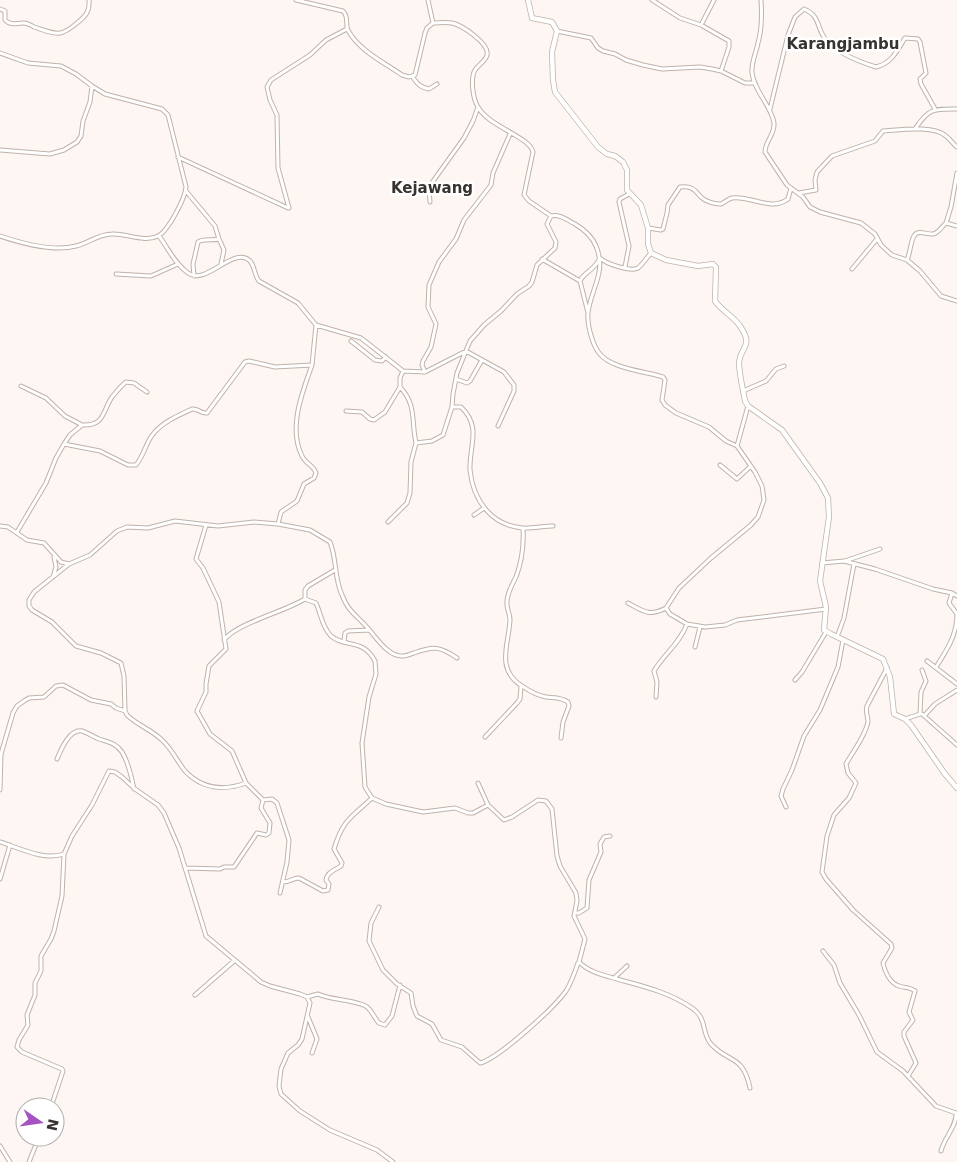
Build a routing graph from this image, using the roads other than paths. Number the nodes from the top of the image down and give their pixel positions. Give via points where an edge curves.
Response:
1 (89, 0) edge
2 (296, 0) edge
3 (428, 0) edge
4 (528, 0) edge
5 (652, 0) edge
6 (714, 0) edge
7 (760, 0) edge
8 (0, 8) edge
9 (433, 23) junction
10 (701, 25) junction
11 (347, 29) junction
12 (557, 31) junction
13 (0, 53) edge
14 (721, 71) junction
15 (412, 76) junction
16 (755, 83) junction
17 (437, 84) dead end
18 (92, 86) junction
19 (478, 107) junction
20 (935, 109) junction
21 (957, 109) edge
22 (769, 111) junction
23 (914, 129) junction
24 (510, 134) junction
25 (957, 147) edge
26 (0, 150) edge
27 (178, 156) junction
28 (957, 173) edge
29 (791, 188) junction
30 (186, 190) junction
31 (798, 193) junction
32 (629, 194) junction
33 (430, 202) dead end
34 (551, 216) junction
35 (946, 223) junction
36 (957, 226) edge
37 (648, 228) junction
38 (0, 236) edge
39 (159, 236) junction
40 (219, 239) junction
41 (877, 240) junction
42 (651, 253) junction
43 (600, 258) junction
44 (542, 259) junction
45 (907, 260) junction
46 (178, 264) junction
47 (221, 264) junction
48 (625, 267) junction
49 (852, 269) dead end
50 (116, 274) dead end
51 (194, 276) junction
52 (580, 281) junction
53 (957, 301) edge
54 (588, 314) junction
55 (316, 325) junction
56 (351, 341) dead end
57 (466, 351) junction
58 (386, 357) junction
59 (482, 360) junction
60 (312, 365) junction
61 (784, 366) dead end
62 (403, 371) junction
63 (425, 372) junction
64 (456, 379) junction
65 (20, 386) dead end
66 (400, 387) junction
67 (744, 391) junction
68 (146, 392) dead end
69 (452, 407) junction
70 (747, 408) junction
71 (346, 411) dead end
72 (82, 425) junction
73 (498, 426) dead end
74 (416, 443) junction
75 (64, 444) junction
76 (737, 446) junction
77 (720, 465) dead end
78 (751, 466) junction
79 (484, 508) junction
80 (474, 515) dead end
81 (388, 522) dead end
82 (278, 524) junction
83 (206, 525) junction
84 (0, 526) edge
85 (553, 526) dead end
86 (523, 528) junction
87 (17, 532) junction
88 (880, 548) dead end
89 (52, 552) junction
90 (844, 561) junction
91 (822, 563) junction
92 (69, 564) junction
93 (854, 564) junction
94 (335, 570) junction
95 (53, 577) junction
96 (952, 593) junction
97 (957, 596) edge
98 (305, 599) junction
99 (628, 603) dead end
100 (826, 607) junction
101 (666, 608) junction
102 (687, 624) junction
103 (700, 627) junction
104 (369, 630) junction
105 (826, 632) junction
106 (837, 637) junction
107 (843, 639) junction
108 (224, 640) junction
109 (344, 642) junction
110 (695, 647) dead end
111 (457, 658) dead end
112 (927, 661) dead end
113 (936, 667) junction
114 (888, 668) junction
115 (922, 670) dead end
116 (795, 680) dead end
117 (957, 684) edge
118 (521, 686) junction
119 (957, 690) edge
120 (656, 696) dead end
121 (125, 711) junction
122 (920, 714) junction
123 (924, 716) junction
124 (904, 718) junction
125 (485, 737) dead end
126 (561, 738) dead end
127 (957, 745) edge
128 (58, 759) dead end
129 (246, 783) junction
130 (478, 783) dead end
131 (957, 788) edge
132 (135, 789) junction
133 (0, 790) edge
134 (372, 798) junction
135 (263, 800) junction
136 (488, 805) junction
137 (786, 807) dead end
138 (610, 836) dead end
139 (0, 842) edge
140 (10, 845) junction
141 (64, 854) junction
142 (185, 868) junction
143 (0, 879) edge
144 (283, 882) junction
145 (280, 894) dead end
146 (379, 907) dead end
147 (575, 913) junction
148 (823, 951) dead end
149 (234, 961) junction
150 (578, 962) junction
151 (627, 966) dead end
152 (614, 978) junction
153 (400, 986) junction
154 (195, 995) dead end
155 (307, 997) junction
156 (308, 1017) junction
157 (312, 1053) dead end
158 (908, 1076) junction
159 (750, 1088) dead end
160 (54, 1097) edge
161 (0, 1146) edge
162 (35, 1147) edge
163 (941, 1151) dead end
164 (10, 1162) edge
165 (29, 1162) edge
166 (392, 1162) edge

1 - 8 street via 87,14 60,34 24,23 8,23 6,13
2 - 11 street via 343,11 348,17
3 - 9 street
4 - 12 street via 532,18 552,22
5 - 10 street via 680,18
6 - 10 street
7 - 16 street via 761,25 752,68
9 - 15 street via 425,33 416,72
9 - 19 street via 454,23 486,47 487,57 473,76
10 - 14 street via 729,41
11 - 15 street via 361,46 402,75
11 - 27 street via 326,40 267,86 277,115 278,168 289,208
12 - 14 street via 591,38 603,51 643,65 662,69 700,67
12 - 32 street via 552,52 555,92 598,147 623,162
13 - 18 street via 28,64 61,66
14 - 16 street via 739,81
15 - 17 street via 422,88 429,89
16 - 22 street
18 - 26 street via 77,142 50,154
18 - 27 street via 118,98 152,105 166,112
19 - 24 street
19 - 33 street via 464,138 431,184
20 - 21 street
20 - 22 street via 921,84 920,79 926,73 918,39 905,38 892,58 876,67 828,43 816,17 804,9 795,17 788,35
20 - 23 street
22 - 29 street via 774,131 766,142 765,152
23 - 25 street via 940,132
23 - 31 street via 883,131 876,141 836,154 817,172 816,190
24 - 34 street via 528,142 533,152 525,197
24 - 63 street via 491,185 464,220 429,285 428,307 436,324 431,347 422,365
27 - 30 street
28 - 35 street
29 - 31 street
29 - 37 street via 788,199 783,202 769,204 733,198 721,204 707,201 690,187 680,187 668,205 665,227 661,230
30 - 39 street
30 - 40 street via 215,226
31 - 41 street via 814,210 861,223
32 - 37 street via 641,205
32 - 48 street via 619,202 629,246
34 - 43 street via 564,218 583,229 595,244
34 - 44 street via 547,224 556,245
35 - 36 street
35 - 45 street via 937,233 916,234
37 - 42 street
38 - 39 street via 30,244 63,247 79,245 105,234
39 - 46 street
40 - 47 street via 224,250
40 - 51 street via 198,242
41 - 45 street via 892,256
41 - 49 street
42 - 48 street via 638,268
42 - 67 street via 666,260 716,267 715,301 739,325 747,345 739,364
43 - 48 street via 614,266
43 - 52 street
43 - 54 street
44 - 52 street
44 - 57 street via 529,286 479,329
45 - 53 street via 941,296
46 - 50 street via 151,276
46 - 51 street
47 - 51 street via 202,276
47 - 55 street via 238,258 249,260 259,281 298,302
52 - 54 street
54 - 76 street via 594,345 601,356 627,368 663,377 662,400 665,405 709,427
55 - 58 street via 362,338
55 - 60 street
56 - 58 street via 375,360 380,362
57 - 59 street
57 - 63 street
57 - 64 street
58 - 62 street
59 - 64 street via 470,381
59 - 73 street via 504,372 514,385
60 - 75 street via 275,367 245,362 207,412 192,409 173,418 154,433 136,465 128,465 100,451
60 - 82 street via 299,403 296,432 302,457 316,474 304,484 297,502 281,512
61 - 67 street via 776,369 766,381
62 - 63 street
62 - 66 street
64 - 69 street
65 - 72 street via 46,398
66 - 71 street via 385,412 374,420 362,412
66 - 74 street via 411,402
67 - 70 street
68 - 72 street via 134,383 126,382 112,398 101,419
69 - 74 street via 443,435 432,442
69 - 79 street via 462,407 472,425 474,440 470,469
70 - 76 street
70 - 91 street via 782,430 825,491 829,517
72 - 75 street
74 - 81 street via 407,503
75 - 87 street
76 - 78 street
77 - 78 street via 737,479
78 - 101 street via 762,486 764,500 758,517 679,588
79 - 80 street
79 - 86 street via 496,520
82 - 83 street
82 - 94 street via 310,530 330,542
83 - 92 street via 175,521 148,528 120,529 90,555
83 - 108 street via 196,559 218,602
84 - 87 street
85 - 86 street
86 - 118 street via 520,567 506,601 510,623 505,658 511,676
87 - 89 street via 28,540 44,543
88 - 90 street
89 - 92 street via 63,563
89 - 95 street via 56,562
90 - 91 street
90 - 93 street
91 - 100 street via 820,581
92 - 95 street
93 - 96 street
93 - 106 street via 844,618
94 - 98 street via 308,586
94 - 104 street via 348,608
95 - 121 street via 34,592 29,606 52,622 76,646 121,663
96 - 97 street
96 - 113 street via 949,602 957,614 954,636
98 - 108 street via 240,628
98 - 109 street via 316,603 331,635
99 - 101 street via 653,614
100 - 103 street
100 - 105 street
101 - 102 street
102 - 103 street
102 - 120 street via 681,638 654,671
103 - 110 street
104 - 109 street via 348,631
104 - 111 street via 399,656 432,647 443,649
105 - 106 street
105 - 116 street
106 - 107 street
107 - 114 street via 883,659
107 - 137 street via 838,666 783,788 781,796
108 - 129 street via 226,649 209,666 206,692 198,711 210,734 232,751
109 - 134 street via 364,648 374,657 376,666 362,743 365,787
112 - 113 street
113 - 117 street
114 - 124 street via 894,714
114 - 158 street via 867,706 866,725 846,764 856,783 834,815 827,836 822,872 853,910 892,944 883,963 892,982 915,991 909,1012 913,1020 904,1032 916,1063
115 - 122 street via 926,681 921,692
118 - 125 street via 520,699
118 - 126 street via 545,697 568,702 570,706
119 - 123 street via 935,704
121 - 129 street via 161,739 193,777 221,789
121 - 133 street via 92,700 63,685 56,686 44,697 24,701 13,713 2,749
122 - 123 street
122 - 124 street
123 - 127 street
124 - 131 street
128 - 132 street via 68,738 75,732 84,732 119,748
129 - 135 street
130 - 136 street
132 - 141 street via 116,772 106,773
132 - 142 street via 164,813
134 - 136 street via 423,812 455,808 473,813
134 - 144 street via 342,827 334,849 342,863 326,876 328,890 323,892 298,878
135 - 142 street via 262,808 270,823 269,833 257,833 234,867
135 - 144 street via 272,799 277,803 287,832 289,849
136 - 147 street via 506,820 538,800 550,804 557,856 577,897
138 - 147 street via 604,836 602,840 601,852 589,880 587,908
139 - 140 street
140 - 141 street via 36,854
140 - 143 street
141 - 160 street via 62,896 54,931 40,956 41,971 27,1015 28,1025 17,1047 62,1069
142 - 149 street via 204,932
144 - 145 street
146 - 153 street via 371,923 369,941 383,970
147 - 150 street via 585,939
148 - 158 street via 834,965 873,1048
149 - 154 street
149 - 155 street via 261,982
150 - 152 street
150 - 153 street via 567,990 551,1009 498,1054 480,1063 462,1047 441,1040 432,1024 417,1016 411,993
151 - 152 street
152 - 159 street via 650,988 691,1007 702,1018 709,1042 741,1066
153 - 155 street via 392,1016 385,1025 379,1024 367,1007 318,994
155 - 156 street via 310,1003
156 - 157 street via 317,1039
156 - 166 street via 300,1043 288,1052 283,1064 279,1086 281,1094 330,1130 377,1150
158 - 163 street via 936,1106 957,1114
161 - 164 street
162 - 165 street

